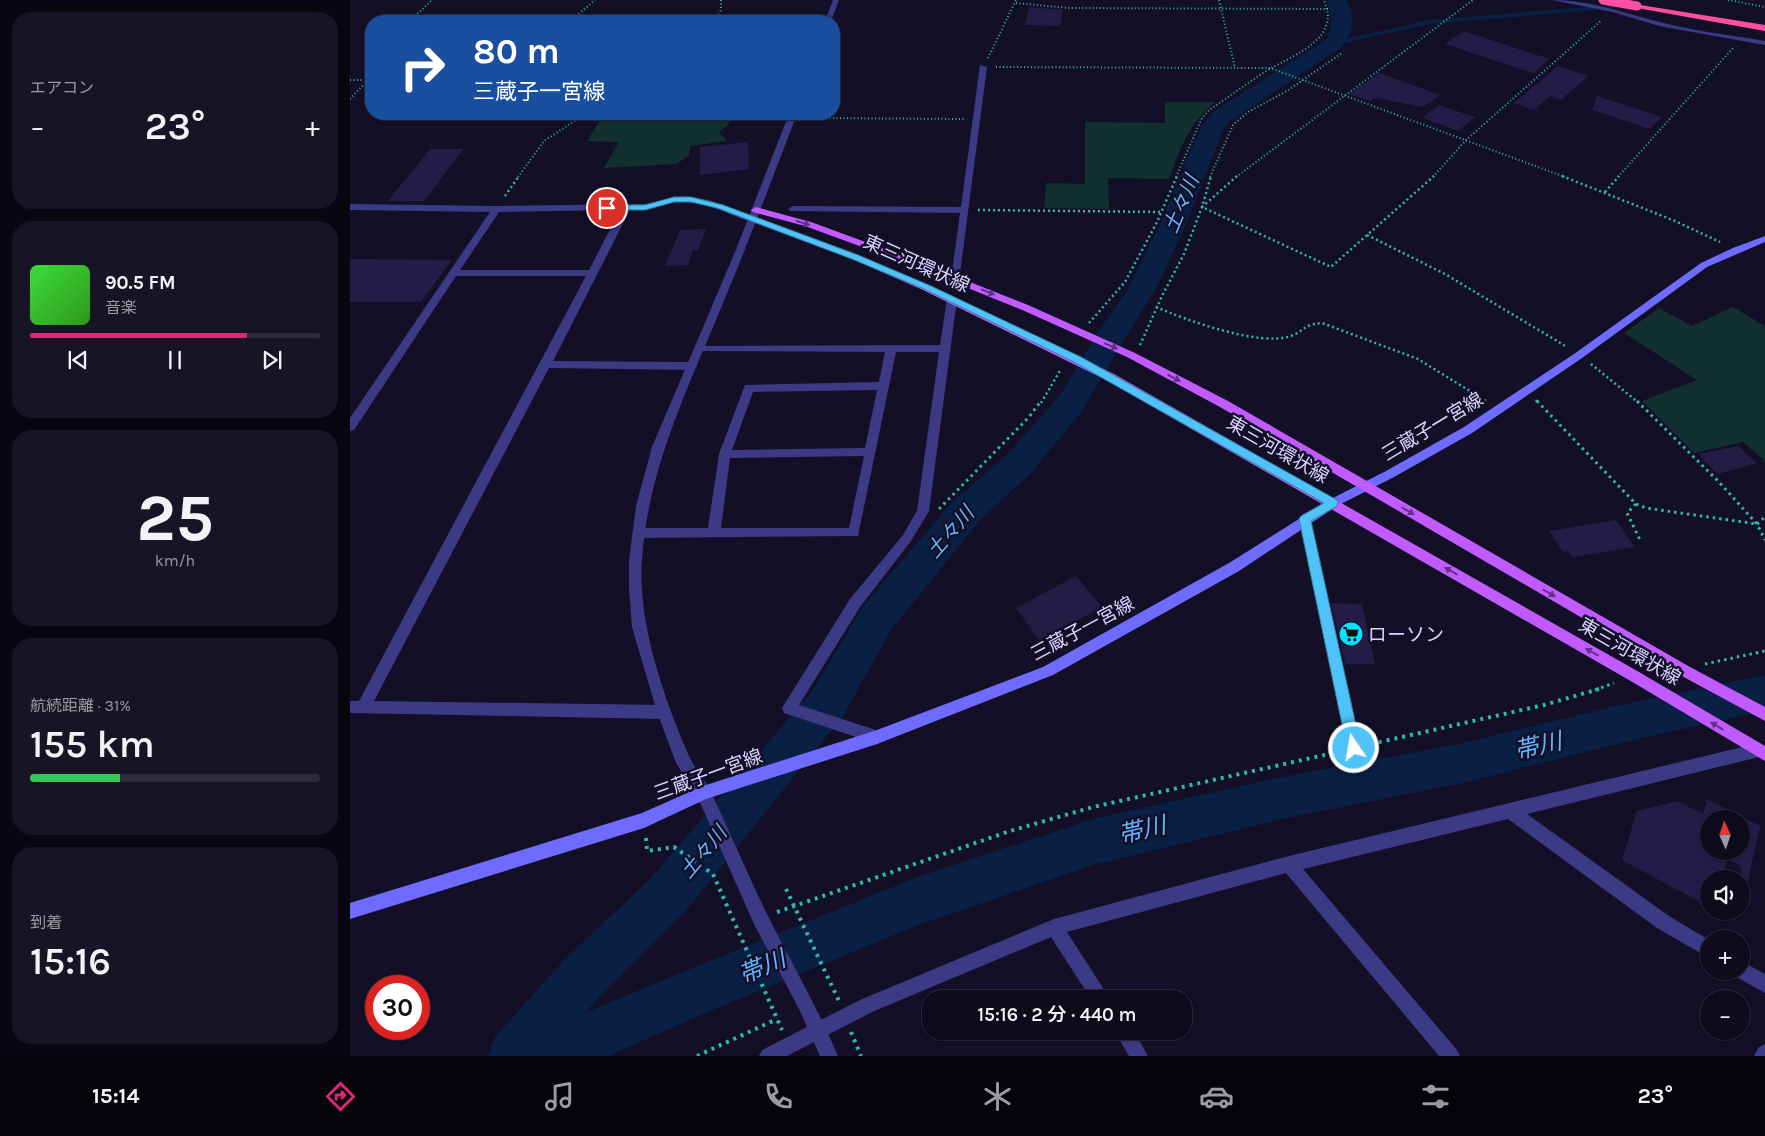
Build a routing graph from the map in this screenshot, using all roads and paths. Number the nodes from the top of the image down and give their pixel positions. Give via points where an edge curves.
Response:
1 (432, 0) edge
2 (595, 0) edge
3 (721, 0) edge
4 (836, 0) edge
5 (1219, 0) edge
6 (1324, 0) edge
7 (1473, 0) edge
8 (1555, 0) edge
9 (1603, 0) edge
10 (1646, 0) edge
11 (1728, 0) edge
12 (1016, 1) edge
13 (1765, 6) edge
14 (1221, 8) junction
15 (1328, 9) junction
16 (1614, 10) junction
17 (416, 15) edge
18 (577, 15) edge
19 (719, 15) edge
20 (830, 15) edge
21 (1765, 20) edge
22 (1765, 28) edge
23 (1741, 39) junction
24 (1765, 43) edge
25 (1342, 54) dead end
26 (983, 67) junction
27 (1235, 68) junction
28 (1272, 69) junction
29 (350, 80) edge
30 (365, 80) edge
31 (1302, 81) junction
32 (365, 85) edge
33 (1344, 96) junction
34 (350, 99) edge
35 (840, 117) edge
36 (977, 119) junction
37 (576, 120) edge
38 (790, 120) edge
39 (1465, 141) junction
40 (1605, 192) junction
41 (350, 207) edge
42 (1202, 207) junction
43 (626, 208) junction
44 (496, 209) junction
45 (793, 209) dead end
46 (965, 210) junction
47 (1162, 212) junction
48 (754, 214) junction
49 (1367, 235) junction
50 (1765, 239) edge
51 (1736, 250) junction
52 (453, 273) junction
53 (592, 273) junction
54 (956, 279) junction
55 (952, 299) junction
56 (1156, 307) junction
57 (1080, 332) junction
58 (700, 348) junction
59 (891, 349) junction
60 (946, 349) junction
61 (1133, 356) junction
62 (1578, 356) junction
63 (1074, 358) junction
64 (546, 364) junction
65 (692, 366) junction
66 (883, 386) junction
67 (1527, 391) junction
68 (1500, 409) junction
69 (350, 427) edge
70 (870, 452) junction
71 (725, 454) junction
72 (1366, 487) junction
73 (1333, 503) junction
74 (1636, 504) junction
75 (935, 513) dead end
76 (1765, 517) edge
77 (1305, 519) junction
78 (1757, 524) junction
79 (638, 533) junction
80 (714, 533) junction
81 (1640, 540) dead end
82 (1765, 540) edge
83 (1765, 651) edge
84 (1685, 671) junction
85 (1634, 676) junction
86 (357, 707) edge
87 (664, 712) junction
88 (1765, 714) edge
89 (877, 737) junction
90 (1354, 748) junction
91 (1762, 752) edge
92 (705, 797) junction
93 (1510, 811) junction
94 (644, 820) junction
95 (1289, 864) junction
96 (786, 889) dead end
97 (350, 911) edge
98 (760, 918) junction
99 (1054, 927) junction
100 (1700, 945) edge
101 (1750, 975) edge
102 (1765, 984) edge
103 (1095, 990) edge
104 (846, 1015) junction
105 (777, 1019) junction
106 (818, 1031) junction
107 (1129, 1040) edge
108 (790, 1046) junction
109 (697, 1056) edge
110 (768, 1056) edge
111 (829, 1056) edge
112 (861, 1056) edge
113 (1139, 1056) edge
114 (1451, 1056) edge

1 - 17 path
2 - 18 path
3 - 19 path
4 - 20 street
5 - 14 path
6 - 15 path
7 - 33 path
8 - 16 street
9 - 22 highway, bridge
10 - 21 highway
11 - 13 path
12 - 14 path via 1069,8
12 - 26 path
14 - 15 path
14 - 27 path
15 - 28 path via 1328,23 1317,42
16 - 23 street via 1659,24
16 - 39 path
23 - 24 street
23 - 40 path
25 - 31 path
26 - 27 path
26 - 36 street
27 - 28 path
28 - 31 path
28 - 47 path via 1209,110 1202,118
29 - 30 path
31 - 33 path
31 - 42 path via 1248,112 1233,125 1210,178
32 - 34 path
33 - 39 path
33 - 42 path via 1236,177
35 - 36 path
36 - 46 street
37 - 44 path via 544,141
38 - 48 street
39 - 40 path
39 - 49 path via 1431,180
40 - 51 path
41 - 44 street
42 - 49 path via 1331,267
42 - 56 path via 1184,254
43 - 44 street
43 - 48 street via 683,199
43 - 53 street
44 - 52 street
45 - 46 street
46 - 47 path
46 - 54 street
47 - 57 path via 1126,282
48 -> 54 main road, 東三河環状線 via 808,224
48 - 55 main road, 東三河環状線
48 - 58 street
49 - 62 path via 1445,274
50 - 51 main road, 三蔵子一宮線
51 - 62 main road, 三蔵子一宮線 via 1704,265
52 - 53 street
52 - 69 street
53 - 64 street
54 -> 57 main road, 東三河環状線
55 - 60 street
55 - 63 main road, 東三河環状線
56 - 61 path
56 - 68 path via 1181,318 1261,339 1291,336 1309,324 1322,323 1418,359
57 -> 61 main road, 東三河環状線
58 - 59 street
58 - 65 street
59 - 60 street
59 - 66 street
60 - 89 street via 923,511 907,538 855,603 789,708
61 -> 72 main road, 東三河環状線 via 1224,404
62 - 67 main road, 三蔵子一宮線
62 - 78 path via 1640,403
63 - 73 main road, 東三河環状線
63 - 75 path via 1052,380 1029,417
64 - 65 street
64 - 86 street
65 - 79 street via 658,447
66 - 70 street
66 - 71 street via 749,388
67 - 68 main road, 三蔵子一宮線
67 - 74 path
68 - 72 main road, 三蔵子一宮線
70 - 71 street
70 - 80 street via 854,533
71 - 80 street
72 - 73 main road, 三蔵子一宮線
72 -> 84 main road, 東三河環状線
73 - 77 main road, 三蔵子一宮線
85 -> 73 main road, 東三河環状線
74 - 78 path
74 - 81 path via 1627,514
76 - 78 path
77 - 89 main road, 三蔵子一宮線 via 1234,567 1048,671
77 - 90 street
78 - 82 path
79 - 80 street
79 - 87 street via 635,570 639,627
83 - 84 path via 1713,661
84 - 88 main road, 東三河環状線
85 - 90 path via 1553,703
91 -> 85 main road, 東三河環状線
86 - 87 street
87 - 92 street via 684,763
89 - 92 main road, 三蔵子一宮線 via 720,788
90 - 98 path via 1093,807 1010,831
91 - 93 street
92 - 94 main road, 三蔵子一宮線
92 - 98 street
93 - 95 street
93 - 100 street via 1663,922
94 - 97 main road, 三蔵子一宮線
94 - 105 path via 647,851 674,847 713,874
95 - 99 street
95 - 114 street
96 - 104 path
98 - 106 street
99 - 103 street
99 - 104 street
101 - 102 street
104 - 106 street
104 - 112 path
105 - 108 path
105 - 109 path
106 - 108 street
106 - 111 street
107 - 113 street
108 - 110 street

